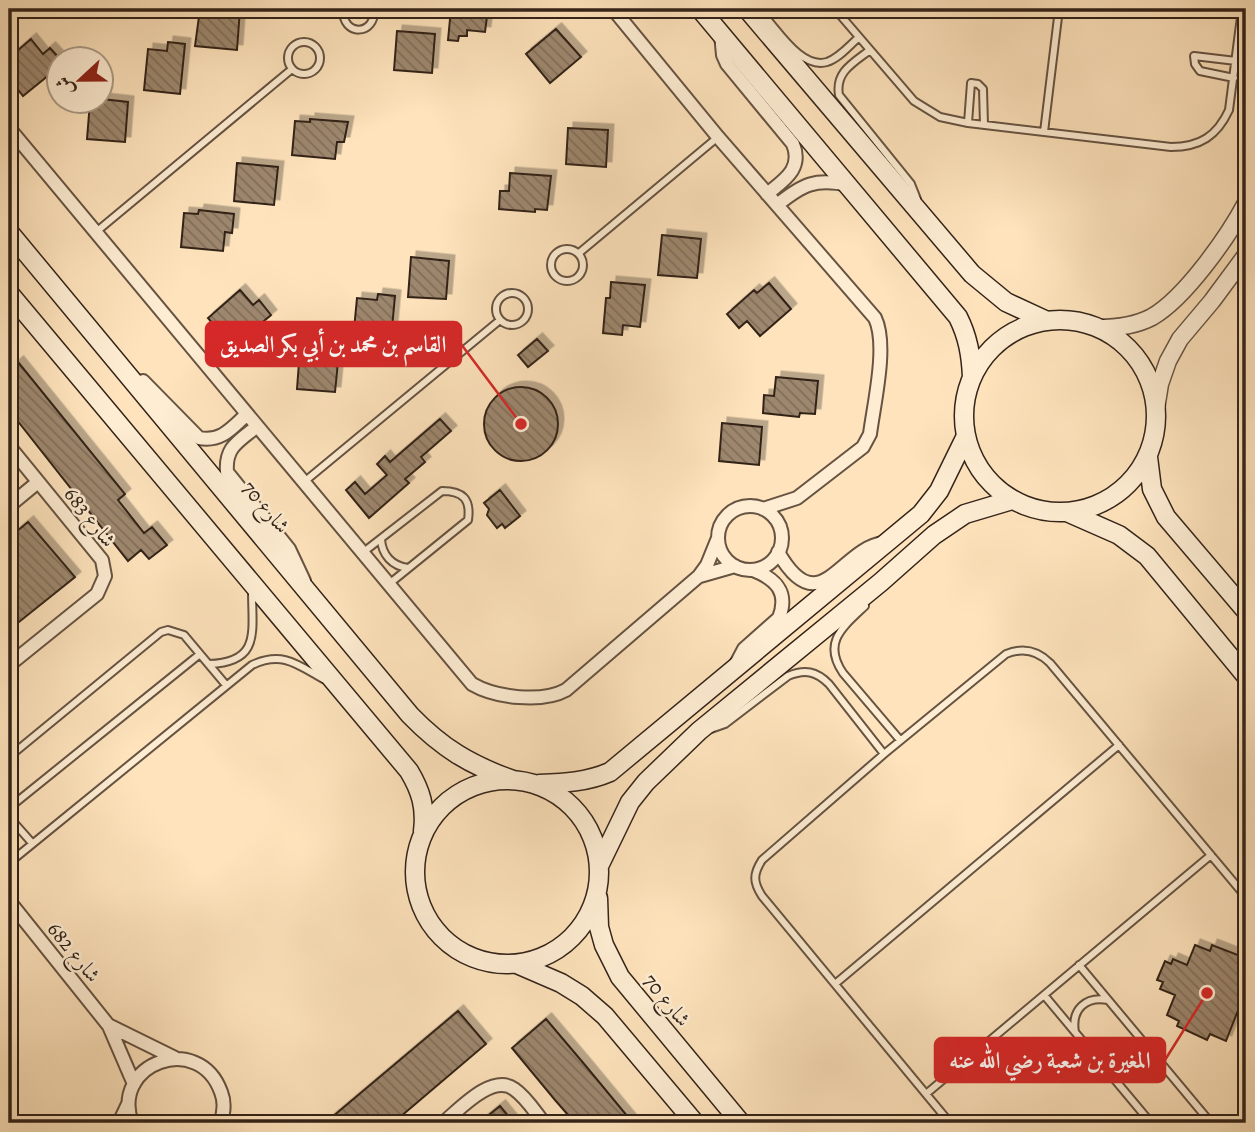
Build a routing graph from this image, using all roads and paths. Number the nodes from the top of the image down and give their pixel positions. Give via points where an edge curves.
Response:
1 (342, 9) edge
2 (374, 9) edge
3 (613, 9) edge
4 (700, 9) edge
5 (749, 9) edge
6 (836, 9) edge
7 (1059, 9) edge
8 (1242, 9) edge
9 (721, 33) junction
10 (858, 38) junction
11 (870, 50) junction
12 (1236, 61) junction
13 (292, 69) junction
14 (1234, 78) junction
15 (968, 123) junction
16 (984, 125) junction
17 (9, 128) edge
18 (1044, 132) junction
19 (718, 137) junction
20 (849, 185) junction
21 (767, 194) junction
22 (1246, 203) edge
23 (777, 205) junction
24 (920, 213) junction
25 (9, 232) edge
26 (95, 233) junction
27 (579, 253) junction
28 (1246, 255) edge
29 (9, 293) edge
30 (500, 320) junction
31 (1046, 321) junction
32 (1098, 328) junction
33 (91, 331) junction
34 (972, 377) junction
35 (1156, 409) junction
36 (246, 415) junction
37 (256, 427) junction
38 (966, 436) junction
39 (9, 446) edge
40 (1147, 457) junction
41 (38, 482) junction
42 (303, 483) junction
43 (797, 498) junction
44 (1012, 500) junction
45 (9, 506) edge
46 (763, 509) junction
47 (1069, 513) junction
48 (781, 531) junction
49 (718, 538) junction
50 (381, 539) junction
51 (888, 542) junction
52 (778, 552) junction
53 (362, 554) junction
54 (735, 566) junction
55 (408, 569) junction
56 (753, 569) junction
57 (699, 576) junction
58 (881, 582) junction
59 (252, 585) junction
60 (388, 585) junction
61 (309, 595) junction
62 (1246, 611) edge
63 (200, 653) junction
64 (209, 664) junction
65 (9, 665) edge
66 (736, 666) junction
67 (1246, 676) edge
68 (226, 685) junction
69 (337, 687) junction
70 (699, 731) junction
71 (900, 740) junction
72 (1119, 745) junction
73 (884, 754) junction
74 (9, 757) edge
75 (513, 780) junction
76 (537, 785) junction
77 (9, 808) edge
78 (9, 818) edge
79 (424, 831) junction
80 (9, 833) edge
81 (32, 844) junction
82 (1211, 855) junction
83 (9, 863) edge
84 (599, 866) junction
85 (598, 888) junction
86 (1246, 897) edge
87 (9, 901) edge
88 (517, 964) junction
89 (1079, 965) junction
90 (835, 984) junction
91 (1044, 995) junction
92 (1108, 1000) junction
93 (109, 1026) junction
94 (1075, 1032) junction
95 (175, 1058) junction
96 (134, 1084) junction
97 (926, 1094) junction
98 (128, 1103) junction
99 (222, 1121) edge
100 (119, 1123) edge
101 (132, 1123) edge
102 (443, 1123) edge
103 (544, 1123) edge
104 (695, 1123) edge
105 (741, 1123) edge
106 (950, 1123) edge
107 (1151, 1123) edge
108 (1211, 1123) edge

1 - 2 lane via 346,25 354,29 370,26
3 - 19 street
4 - 9 main road
5 - 10 lane via 764,17 810,61 828,61
5 - 24 main road
6 - 10 lane
7 - 18 lane
8 - 12 lane
9 - 20 main road
9 - 21 street via 727,64 797,153 795,168
10 - 11 lane
11 - 15 lane via 914,101 940,117
11 - 24 lane via 840,75 839,95 911,184
12 - 14 lane
12 - 14 lane via 1194,56 1200,71
13 - 13 lane via 299,74 315,70 320,62 316,46 300,41 293,45 288,53
13 - 26 lane
14 - 18 lane via 1223,124 1213,135 1186,147
15 - 16 lane
15 - 16 lane via 971,83 975,83 983,89
16 - 18 lane
17 - 26 street
19 - 21 street
19 - 27 lane
20 - 23 street via 807,184
20 - 34 main road via 958,317 967,335
21 - 23 street
22 - 32 street via 1224,239 1166,308 1134,324
23 - 43 street via 881,330 870,434 863,447
24 - 31 main road via 988,289
25 - 33 main road, شارع 70
26 - 36 street
27 - 27 lane via 563,248 556,252 551,260 555,276 571,281 578,276 583,269
28 - 35 street via 1180,339 1164,373
29 - 59 main road
30 - 30 lane via 516,325 524,321 528,313 524,297 509,292 501,296 496,312
30 - 42 lane
31 - 32 main road via 1073,321
31 - 34 main road via 1002,339
32 - 35 main road via 1138,360
33 - 36 street via 194,436 221,438
33 - 61 main road, شارع 70
34 - 38 main road via 966,396
35 - 40 main road
36 - 37 street
37 - 42 street
37 - 61 street via 231,447 227,472 289,549
38 - 44 main road via 987,479
38 - 51 main road via 939,491 921,514
39 - 41 street, شارع 683
40 - 47 main road via 1116,495
40 - 62 main road via 1152,489 1166,517
41 - 45 street
41 - 65 street, شارع 683 via 102,560 105,576 97,594
42 - 53 street
43 - 46 street
43 - 48 street
44 - 47 main road via 1030,508
44 - 58 main road via 965,514
46 - 48 street
46 - 49 street via 745,506 729,514
47 - 67 main road via 1119,535 1147,556
48 - 52 street
49 - 54 street via 723,555
49 - 57 street
50 - 53 lane
50 - 55 lane via 389,559
50 - 55 lane via 442,491 455,491 465,498 468,520
51 - 52 street via 866,548 822,582 796,576
51 - 66 main road
52 - 56 street via 768,564
53 - 60 street
54 - 56 street
54 - 57 street
55 - 60 lane
56 - 66 street via 775,581 782,595 782,611 744,649
57 - 60 street via 566,690 538,698 486,691 472,684
58 - 70 main road
58 - 71 lane via 839,632 834,653 837,664
59 - 64 lane via 248,648 230,663
59 - 69 main road
61 - 75 main road, شارع 70 via 432,737 484,770
63 - 64 lane
63 - 74 lane via 184,635 161,632
63 - 77 lane
64 - 68 lane
66 - 76 main road via 610,772 577,782
68 - 69 lane via 252,665 280,658
68 - 81 lane
69 - 79 main road via 416,782 424,806
70 - 73 lane via 716,729 788,676 810,671 829,684
70 - 84 main road via 630,802
71 - 72 lane via 1006,654 1024,649 1050,663
71 - 73 lane
72 - 82 lane
72 - 90 lane
73 - 90 lane via 755,871 755,884 762,896
75 - 76 main road
75 - 79 main road via 481,784 451,798
76 - 84 main road via 561,797 580,816 593,840
78 - 80 lane
78 - 81 lane
79 - 88 main road via 414,872 419,900 431,925 469,956 489,963
81 - 83 lane
82 - 86 lane
82 - 89 lane
84 - 85 main road
85 - 88 main road via 588,916 570,939 545,956
85 - 105 main road, شارع 70 via 599,927 620,977
87 - 93 street, شارع 682
88 - 104 main road via 561,983 605,1016
89 - 91 lane
89 - 92 lane
90 - 97 lane
91 - 94 lane
91 - 97 lane
92 - 94 lane via 1098,998 1081,1005 1073,1023
92 - 108 lane
93 - 95 street, شارع 682
93 - 96 street, شارع 682
94 - 107 lane
95 - 96 street via 151,1065
95 - 99 street, شارع 682 via 207,1069 218,1082 224,1098
96 - 98 street
97 - 106 lane
98 - 100 street
98 - 101 street
102 - 103 street via 489,1087 500,1085 516,1090

